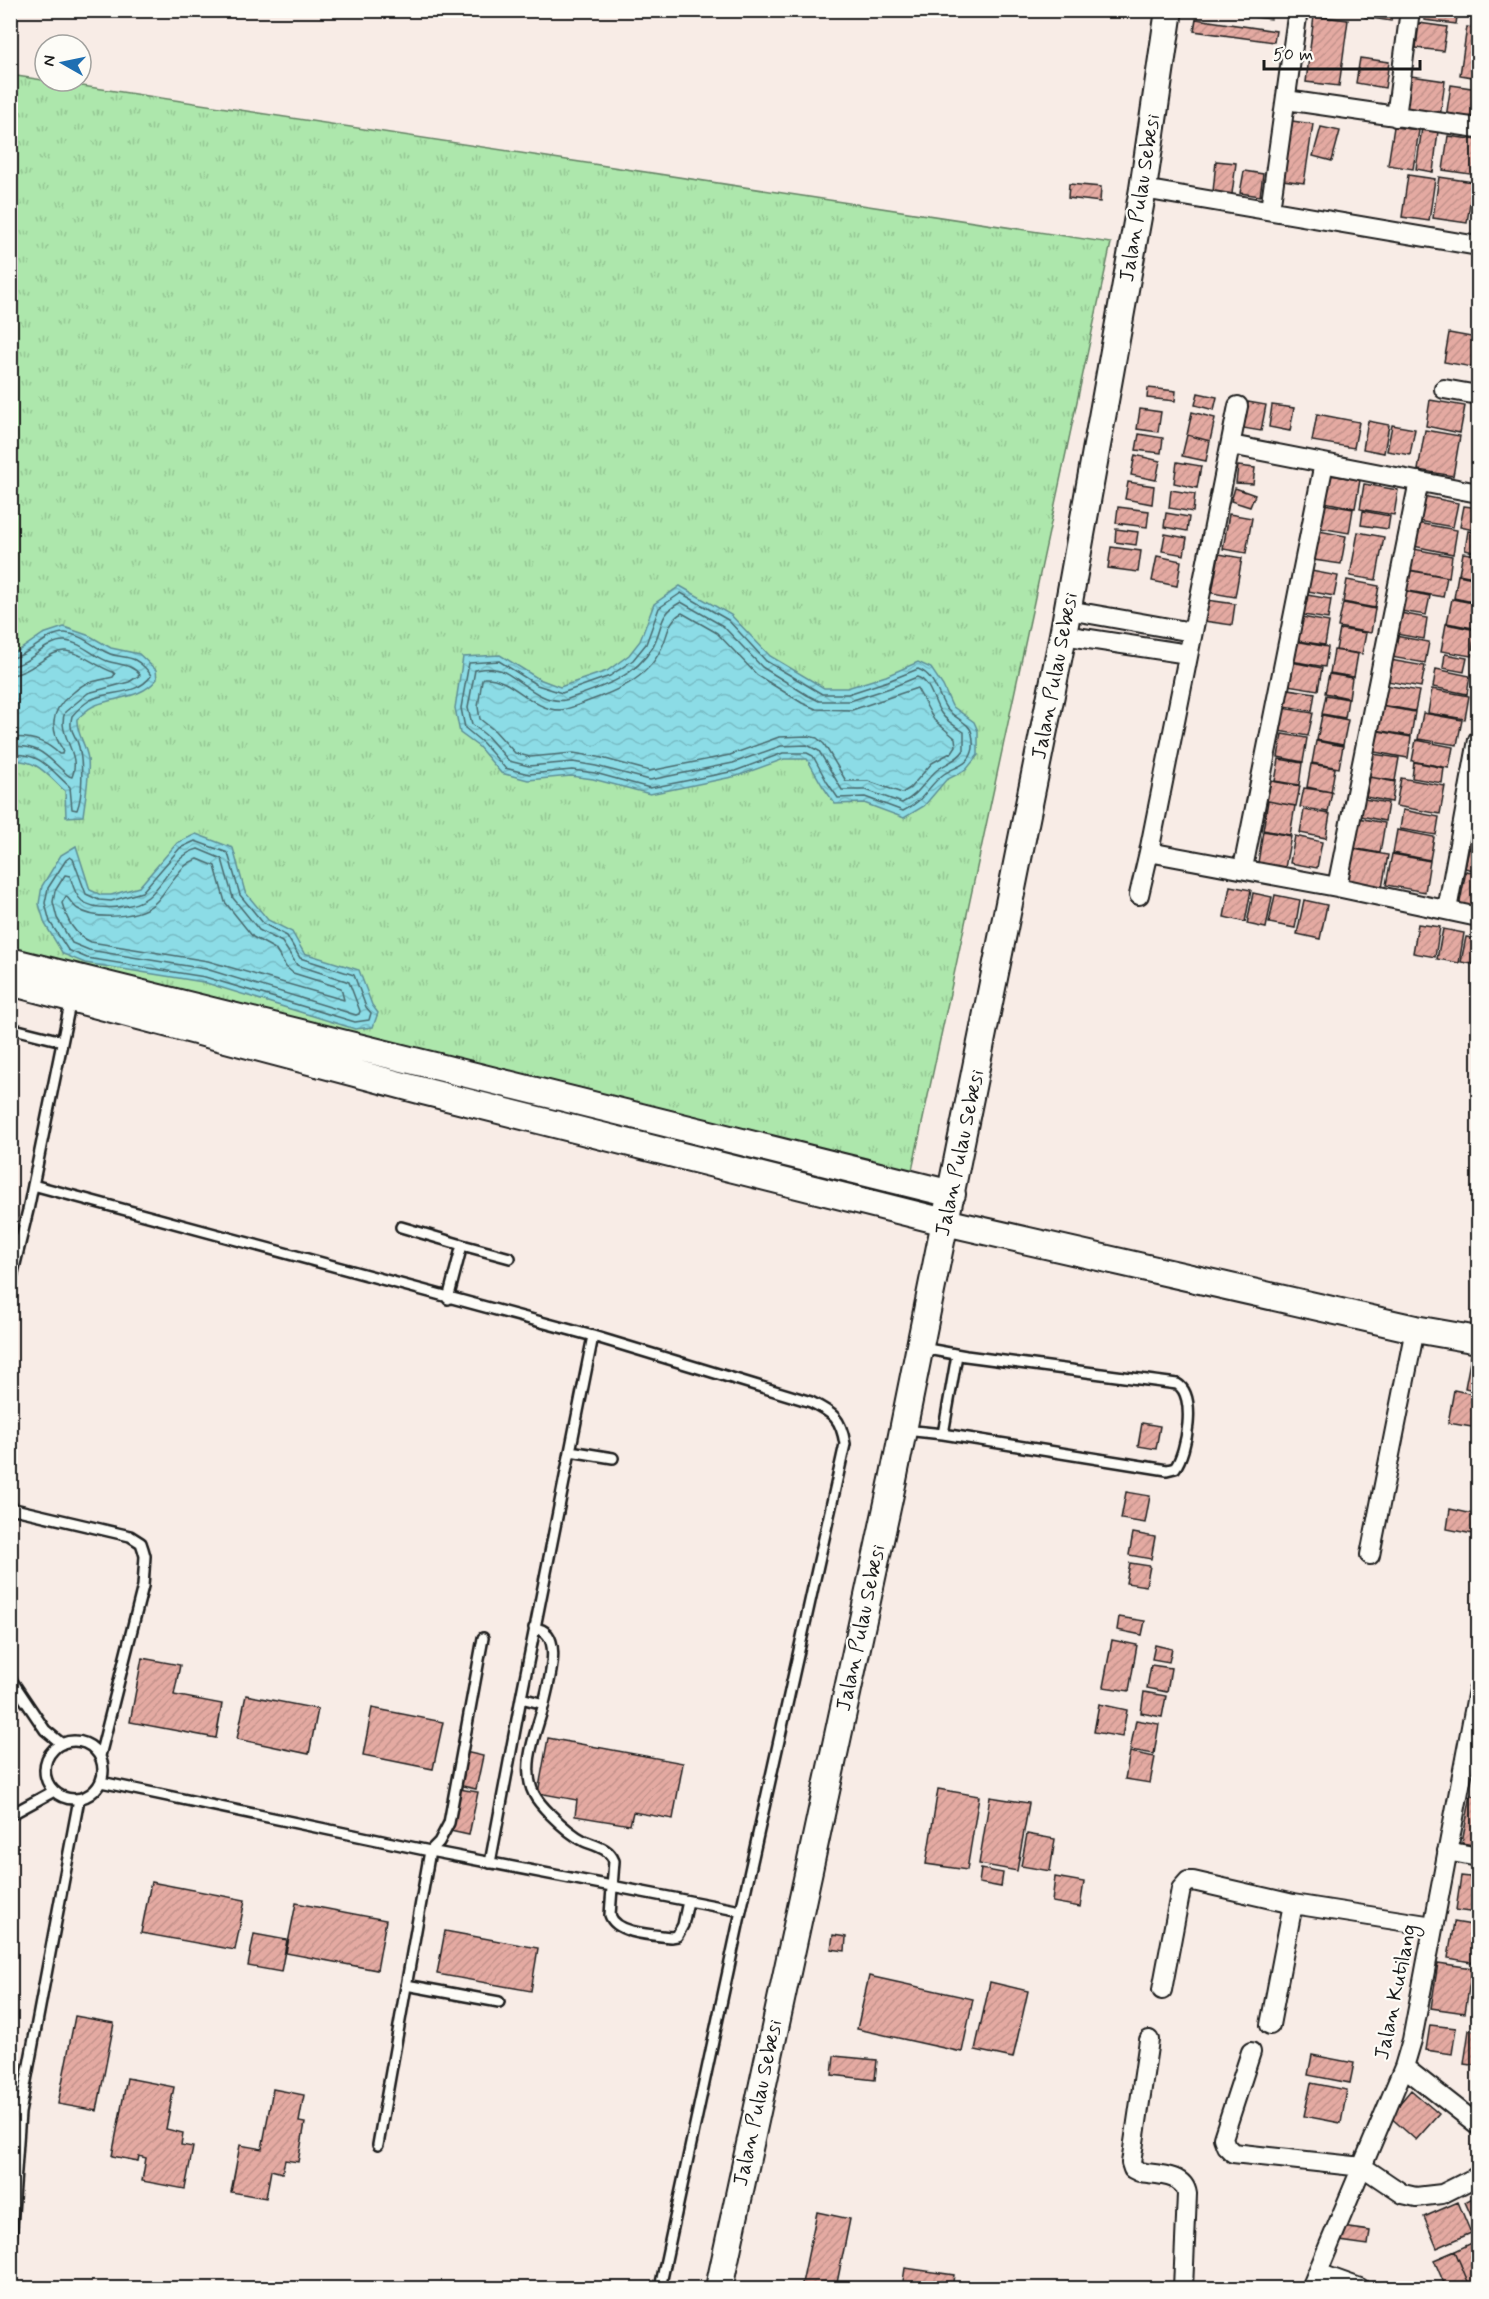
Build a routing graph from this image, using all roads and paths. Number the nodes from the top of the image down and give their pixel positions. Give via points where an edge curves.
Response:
1 (1169, 10) edge
2 (1298, 10) edge
3 (1410, 10) edge
4 (1286, 100) junction
5 (1396, 117) junction
6 (1479, 128) edge
7 (1143, 189) junction
8 (1270, 210) junction
9 (1479, 246) edge
10 (1444, 389) dead end
11 (1479, 395) edge
12 (1238, 406) dead end
13 (1231, 445) junction
14 (1324, 463) junction
15 (1419, 481) junction
16 (1479, 493) edge
17 (1068, 610) junction
18 (1192, 632) junction
19 (1064, 635) junction
20 (1188, 654) junction
21 (1479, 740) edge
22 (1149, 852) junction
23 (1243, 868) junction
24 (1337, 887) junction
25 (1138, 895) dead end
26 (1447, 910) junction
27 (1479, 917) edge
28 (10, 961) edge
29 (10, 981) edge
30 (71, 997) junction
31 (10, 1028) edge
32 (62, 1041) junction
33 (33, 1185) junction
34 (952, 1194) junction
35 (945, 1222) junction
36 (401, 1227) dead end
37 (462, 1245) junction
38 (510, 1258) dead end
39 (10, 1285) edge
40 (448, 1299) junction
41 (1415, 1329) junction
42 (593, 1336) junction
43 (1479, 1340) edge
44 (920, 1347) junction
45 (957, 1354) junction
46 (903, 1430) junction
47 (943, 1434) junction
48 (570, 1451) junction
49 (613, 1458) dead end
50 (10, 1508) edge
51 (1370, 1555) dead end
52 (534, 1628) junction
53 (483, 1638) dead end
54 (10, 1678) edge
55 (1479, 1690) edge
56 (520, 1698) junction
57 (544, 1704) junction
58 (62, 1744) junction
59 (100, 1756) junction
60 (101, 1782) junction
61 (54, 1791) junction
62 (79, 1799) junction
63 (10, 1815) edge
64 (430, 1851) junction
65 (1447, 1851) junction
66 (1479, 1857) edge
67 (490, 1863) junction
68 (613, 1885) junction
69 (688, 1901) junction
70 (1293, 1904) junction
71 (741, 1911) junction
72 (1433, 1926) junction
73 (406, 1984) junction
74 (1162, 1990) dead end
75 (499, 2002) dead end
76 (1270, 2025) dead end
77 (1149, 2040) dead end
78 (1251, 2052) dead end
79 (1404, 2067) junction
80 (10, 2105) edge
81 (20, 2113) junction
82 (1479, 2125) edge
83 (378, 2145) dead end
84 (1363, 2167) junction
85 (1479, 2176) edge
86 (10, 2256) edge
87 (1314, 2281) edge
88 (660, 2289) edge
89 (718, 2289) edge
90 (1183, 2289) edge
91 (1360, 2289) edge

1 - 7 street, Jalan Pulau Sebesi
2 - 4 street
3 - 5 street
4 - 5 street
4 - 8 street
5 - 6 street
7 - 8 street
7 - 17 street, Jalan Pulau Sebesi
8 - 9 street
10 - 11 street
12 - 13 street
13 - 14 street
13 - 18 street
14 - 15 street
14 - 23 street
15 - 16 street
15 - 24 street
17 - 18 street
17 - 19 street, Jalan Pulau Sebesi
18 - 20 street
19 - 20 street
19 - 34 street, Jalan Pulau Sebesi
20 - 22 street
21 - 26 street
22 - 23 street
22 - 25 street
23 - 24 street
24 - 26 street
26 - 27 street
28 - 34 street
29 - 30 street
30 - 32 lane
30 - 35 street via 434,1094
31 - 32 lane
32 - 33 lane
33 - 39 lane
33 - 40 lane
34 - 35 street, Jalan Pulau Sebesi
35 - 41 street
35 - 44 street, Jalan Pulau Sebesi
36 - 37 lane
37 - 38 lane
37 - 40 lane
40 - 42 lane
41 - 43 street
41 - 51 street
42 - 48 lane
42 - 71 lane via 811,1402 831,1412 842,1427 845,1444
44 - 45 lane
44 - 46 street, Jalan Pulau Sebesi
45 - 47 lane
45 - 47 lane via 1177,1384 1184,1388 1188,1398 1185,1446 1175,1468 1167,1470
46 - 47 lane
46 - 89 street, Jalan Pulau Sebesi
48 - 49 lane
48 - 52 lane
50 - 59 lane via 130,1536 143,1549 143,1586
52 - 56 lane
52 - 57 lane via 550,1636 554,1648
53 - 64 lane via 449,1823
54 - 58 lane via 45,1730
55 - 65 street, Jalan Kutilang
56 - 57 lane
56 - 67 lane
57 - 68 lane via 529,1761 534,1794 560,1824 611,1855
58 - 59 lane via 82,1742
58 - 61 lane via 46,1765 46,1778
59 - 60 lane
60 - 62 lane via 96,1790
60 - 64 lane
61 - 62 lane
61 - 63 lane
62 - 81 lane
64 - 67 lane
64 - 73 lane
65 - 66 street
65 - 72 street, Jalan Kutilang
67 - 68 lane
68 - 69 lane
68 - 69 lane via 610,1916 616,1927 623,1929 677,1936
69 - 71 lane
70 - 72 street
70 - 74 street via 1188,1881 1181,1889
70 - 76 street
71 - 88 lane
72 - 79 street, Jalan Kutilang
73 - 75 lane
73 - 83 lane
77 - 90 street via 1131,2163 1139,2172 1179,2179 1186,2186
78 - 84 street via 1223,2138 1229,2150
79 - 82 street
79 - 84 street, Jalan Kutilang
80 - 81 lane
81 - 86 lane
84 - 85 street via 1416,2197 1442,2194
84 - 87 street, Jalan Kutilang
87 - 91 street

